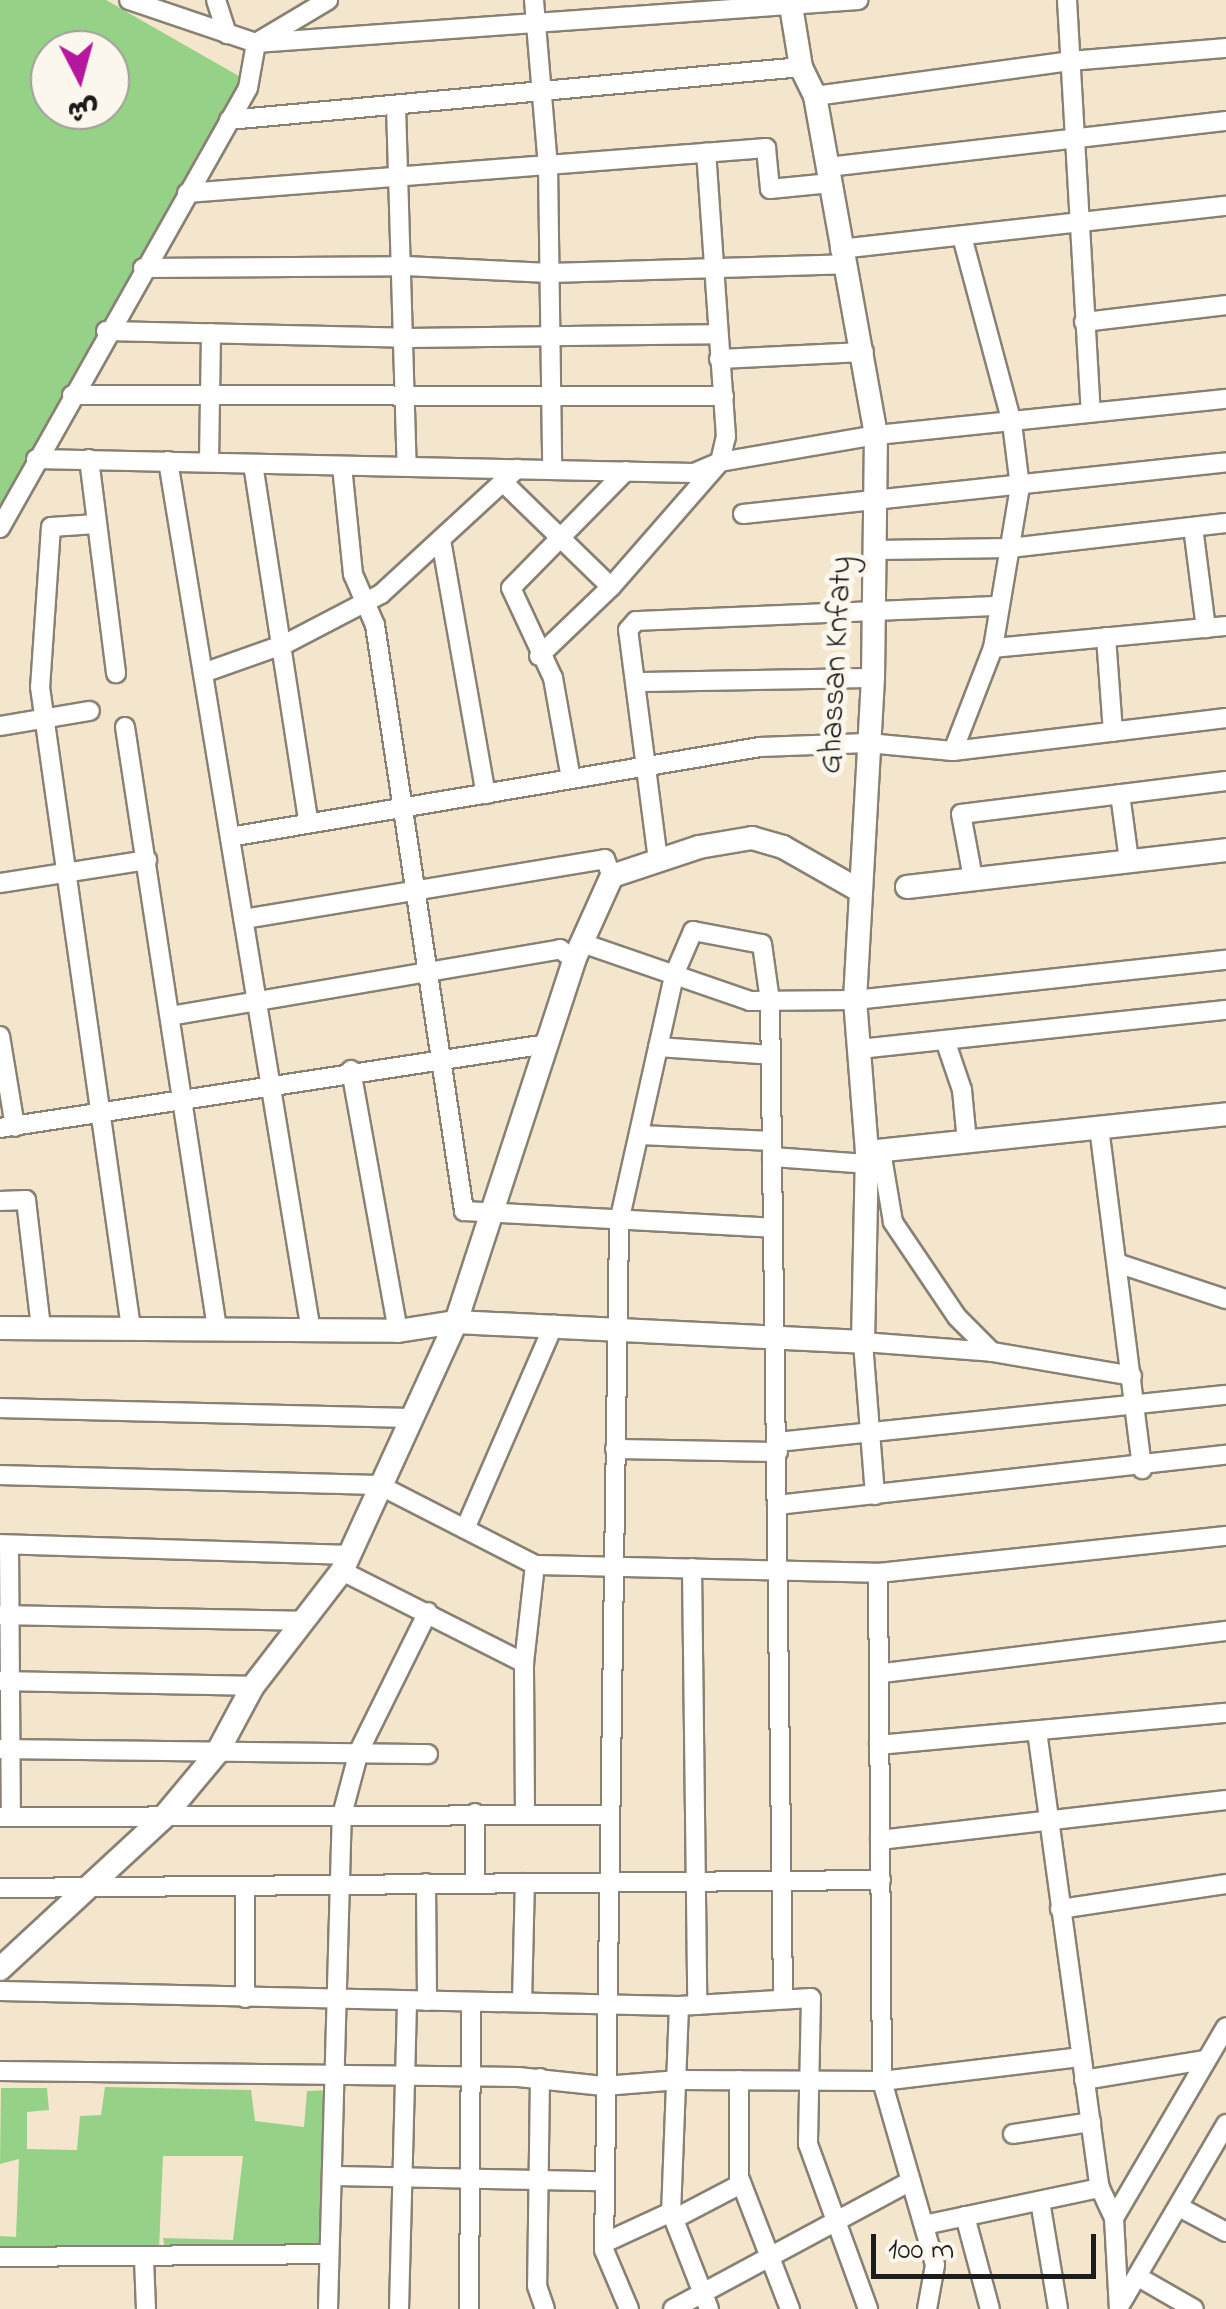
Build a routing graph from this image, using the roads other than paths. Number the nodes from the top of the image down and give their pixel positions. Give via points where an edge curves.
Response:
1 (216, 0) edge
2 (328, 0) edge
3 (534, 0) edge
4 (858, 0) edge
5 (1067, 0) edge
6 (138, 2) edge
7 (790, 3) edge
8 (535, 22) junction
9 (227, 34) junction
10 (256, 44) junction
11 (1226, 48) edge
12 (1070, 62) junction
13 (801, 67) junction
14 (541, 94) junction
15 (815, 96) junction
16 (396, 106) junction
17 (229, 120) junction
18 (1226, 121) edge
19 (1072, 140) junction
20 (706, 153) junction
21 (548, 165) junction
22 (829, 175) junction
23 (402, 176) junction
24 (187, 194) junction
25 (1226, 206) edge
26 (1077, 224) junction
27 (962, 236) junction
28 (843, 257) junction
29 (406, 266) junction
30 (144, 268) junction
31 (716, 270) junction
32 (550, 273) junction
33 (1226, 305) edge
34 (1084, 322) junction
35 (106, 330) junction
36 (211, 333) junction
37 (716, 334) junction
38 (552, 335) junction
39 (407, 338) junction
40 (864, 352) junction
41 (720, 359) junction
42 (72, 394) junction
43 (724, 396) junction
44 (554, 397) junction
45 (214, 398) junction
46 (404, 399) junction
47 (1226, 400) edge
48 (1091, 412) junction
49 (1012, 423) junction
50 (876, 435) junction
51 (36, 459) junction
52 (89, 460) junction
53 (168, 460) junction
54 (209, 462) junction
55 (720, 462) junction
56 (1226, 462) edge
57 (253, 464) junction
58 (342, 466) junction
59 (407, 467) junction
60 (552, 470) junction
61 (626, 471) junction
62 (510, 476) junction
63 (1020, 487) junction
64 (878, 495) junction
65 (744, 514) dead end
66 (1226, 523) edge
67 (96, 524) junction
68 (1193, 527) junction
69 (0, 528) edge
70 (557, 536) junction
71 (442, 540) junction
72 (1010, 548) junction
73 (877, 550) junction
74 (611, 587) junction
75 (366, 602) junction
76 (998, 606) junction
77 (875, 612) junction
78 (1226, 626) edge
79 (1206, 628) junction
80 (1106, 638) junction
81 (285, 644) junction
82 (992, 648) junction
83 (540, 656) junction
84 (116, 673) dead end
85 (202, 673) junction
86 (873, 678) junction
87 (638, 682) junction
88 (90, 711) dead end
89 (42, 718) junction
90 (1226, 718) edge
91 (0, 726) edge
92 (126, 726) dead end
93 (1112, 732) junction
94 (868, 743) junction
95 (953, 751) junction
96 (648, 764) junction
97 (571, 778) junction
98 (1226, 781) edge
99 (486, 794) junction
100 (1120, 794) junction
101 (401, 804) junction
102 (308, 820) junction
103 (230, 837) junction
104 (1226, 852) edge
105 (146, 860) junction
106 (658, 860) junction
107 (1129, 861) junction
108 (65, 874) junction
109 (612, 876) junction
110 (973, 878) junction
111 (0, 884) edge
112 (907, 888) dead end
113 (857, 889) junction
114 (414, 890) junction
115 (244, 919) junction
116 (578, 952) junction
117 (1226, 960) edge
118 (427, 974) junction
119 (674, 975) junction
120 (855, 1000) junction
121 (770, 1001) junction
122 (255, 1004) junction
123 (1226, 1010) edge
124 (170, 1016) junction
125 (0, 1036) edge
126 (944, 1040) junction
127 (547, 1044) junction
128 (658, 1047) junction
129 (859, 1049) junction
130 (771, 1055) junction
131 (439, 1057) junction
132 (352, 1070) junction
133 (271, 1083) junction
134 (182, 1101) junction
135 (100, 1114) junction
136 (1226, 1114) edge
137 (8, 1128) edge
138 (1099, 1128) junction
139 (640, 1134) junction
140 (968, 1142) junction
141 (772, 1149) junction
142 (871, 1156) junction
143 (0, 1201) edge
144 (487, 1216) junction
145 (619, 1222) junction
146 (773, 1228) junction
147 (1117, 1263) junction
148 (1226, 1298) edge
149 (456, 1322) junction
150 (554, 1324) junction
151 (617, 1326) junction
152 (0, 1328) edge
153 (41, 1328) junction
154 (131, 1328) junction
155 (217, 1328) junction
156 (310, 1331) junction
157 (398, 1331) junction
158 (774, 1337) junction
159 (863, 1342) junction
160 (992, 1352) junction
161 (1132, 1376) junction
162 (1226, 1396) edge
163 (1136, 1407) junction
164 (0, 1408) edge
165 (412, 1418) junction
166 (870, 1434) junction
167 (778, 1447) junction
168 (615, 1449) junction
169 (1226, 1455) edge
170 (1142, 1469) junction
171 (0, 1475) edge
172 (379, 1485) junction
173 (876, 1495) junction
174 (777, 1505) junction
175 (465, 1529) junction
176 (1225, 1536) edge
177 (4, 1545) edge
178 (1226, 1548) edge
179 (346, 1563) junction
180 (535, 1565) junction
181 (614, 1568) junction
182 (692, 1568) junction
183 (777, 1571) junction
184 (878, 1573) junction
185 (428, 1612) junction
186 (5, 1615) edge
187 (306, 1621) junction
188 (1226, 1631) edge
189 (524, 1663) junction
190 (884, 1673) junction
191 (5, 1681) edge
192 (253, 1686) junction
193 (1226, 1713) edge
194 (1037, 1730) junction
195 (879, 1745) junction
196 (5, 1749) edge
197 (359, 1751) junction
198 (217, 1753) junction
199 (428, 1754) dead end
200 (1226, 1800) edge
201 (474, 1813) junction
202 (526, 1813) junction
203 (342, 1814) junction
204 (607, 1816) junction
205 (6, 1817) edge
206 (162, 1818) junction
207 (1049, 1824) junction
208 (880, 1840) junction
209 (881, 1880) junction
210 (697, 1881) junction
211 (426, 1883) junction
212 (474, 1883) junction
213 (525, 1883) junction
214 (608, 1883) junction
215 (780, 1884) junction
216 (1226, 1884) edge
217 (338, 1886) junction
218 (244, 1887) junction
219 (0, 1888) edge
220 (83, 1889) junction
221 (1060, 1909) junction
222 (0, 1969) edge
223 (0, 1992) edge
224 (245, 1998) junction
225 (783, 1998) junction
226 (337, 2000) junction
227 (427, 2001) junction
228 (407, 2002) junction
229 (471, 2002) junction
230 (522, 2002) junction
231 (606, 2002) junction
232 (688, 2006) junction
233 (1226, 2027) edge
234 (1080, 2057) junction
235 (1205, 2060) junction
236 (0, 2071) edge
237 (335, 2075) junction
238 (402, 2076) junction
239 (470, 2076) junction
240 (540, 2078) junction
241 (680, 2080) junction
242 (739, 2080) junction
243 (1084, 2080) junction
244 (808, 2081) junction
245 (882, 2082) junction
246 (604, 2086) junction
247 (1090, 2122) junction
248 (1225, 2129) edge
249 (1014, 2134) dead end
250 (332, 2176) junction
251 (402, 2177) junction
252 (467, 2178) junction
253 (538, 2180) junction
254 (604, 2181) junction
255 (911, 2181) junction
256 (741, 2184) junction
257 (1100, 2188) junction
258 (1040, 2200) junction
259 (1181, 2208) junction
260 (672, 2216) junction
261 (964, 2216) junction
262 (1114, 2218) junction
263 (838, 2221) junction
264 (924, 2226) junction
265 (1226, 2232) edge
266 (604, 2243) junction
267 (330, 2254) junction
268 (0, 2258) edge
269 (768, 2259) junction
270 (144, 2260) junction
271 (1140, 2278) junction
272 (706, 2301) edge
273 (1120, 2307) edge
274 (146, 2309) edge
275 (328, 2309) edge
276 (399, 2309) edge
277 (469, 2309) edge
278 (545, 2309) edge
279 (629, 2309) edge
280 (673, 2309) edge
281 (790, 2309) edge
282 (868, 2309) edge
283 (927, 2309) edge
284 (990, 2309) edge
285 (1058, 2309) edge
286 (1194, 2309) edge

1 - 9 street
2 - 10 street
3 - 8 street
4 - 7 street
5 - 12 street
6 - 9 street
7 - 8 street
7 - 13 street, Ghassan Knfaty
8 - 10 street
8 - 14 street
9 - 10 street
10 - 17 street via 252,76
11 - 12 street
12 - 15 street
12 - 19 street
13 - 14 street
13 - 15 street, Ghassan Knfaty
14 - 16 street
14 - 21 street
15 - 22 street, Ghassan Knfaty
16 - 17 street
16 - 23 street
17 - 24 street
18 - 19 street
19 - 22 street
19 - 26 street
20 - 21 street
20 - 22 street via 766,148 770,189
20 - 31 street
21 - 23 street
21 - 32 street
22 - 28 street, Ghassan Knfaty
23 - 24 street
23 - 29 street
24 - 30 street
25 - 26 street
26 - 27 street
26 - 34 street
27 - 28 street
27 - 49 street
28 - 31 street
28 - 40 street, Ghassan Knfaty
29 - 30 street
29 - 32 street
29 - 39 street
30 - 35 street
31 - 32 street
31 - 37 street
32 - 38 street
33 - 34 street
34 - 48 street
35 - 36 street
35 - 42 street
36 - 39 street
36 - 45 street
37 - 38 street
37 - 41 street
38 - 39 street
38 - 44 street
39 - 46 street
40 - 41 street
40 - 50 street, Ghassan Knfaty
41 - 43 street
42 - 45 street
42 - 51 street
43 - 44 street
43 - 55 street
44 - 46 street
44 - 60 street
45 - 46 street
45 - 54 street
46 - 59 street
47 - 48 street
48 - 49 street
49 - 50 street
49 - 63 street
50 - 55 street
50 - 64 street, Ghassan Knfaty
51 - 52 street
51 - 69 street
52 - 53 street
52 - 67 street
53 - 54 street
53 - 85 street
54 - 57 street
55 - 61 street via 694,473
55 - 74 street
56 - 63 street
57 - 58 street
57 - 81 street
58 - 59 street
58 - 75 street via 354,574
59 - 62 street
60 - 61 street
60 - 62 street
61 - 70 street
62 - 70 street
62 - 71 street
63 - 64 street
63 - 72 street
64 - 65 street
64 - 73 street, Ghassan Knfaty
66 - 68 street
67 - 84 street
67 - 89 street via 51,527
68 - 72 street
68 - 79 street
70 - 74 street
70 - 83 street via 511,588
71 - 75 street
71 - 99 street
72 - 73 street
72 - 76 street
73 - 77 street, Ghassan Knfaty
74 - 83 street
75 - 81 street
75 - 101 street
76 - 77 street
76 - 82 street
77 - 86 street, Ghassan Knfaty
77 - 87 street via 636,621 628,630
78 - 79 street
79 - 80 street
80 - 82 street
80 - 93 street
81 - 85 street
81 - 102 street
82 - 95 street
83 - 97 street via 554,678
85 - 103 street
86 - 87 street
86 - 94 street, Ghassan Knfaty
87 - 96 street
88 - 89 street
89 - 91 street
89 - 108 street
90 - 93 street
92 - 105 street
93 - 95 street
94 - 95 street
94 - 96 street via 760,747
94 - 113 street, Ghassan Knfaty
96 - 97 street
96 - 106 street
97 - 99 street
98 - 100 street
99 - 101 street
100 - 107 street
100 - 110 street via 962,814
101 - 102 street
101 - 114 street
102 - 103 street
103 - 115 street
104 - 107 street
105 - 108 street
105 - 124 street
106 - 109 street
106 - 113 street via 752,838 783,846
107 - 110 street
108 - 111 street
108 - 135 street
109 - 114 street via 605,859
109 - 116 street
110 - 112 street
113 - 120 street, Ghassan Knfaty
114 - 115 street
114 - 118 street
115 - 122 street
116 - 118 street via 560,949
116 - 119 street
116 - 127 street
117 - 120 street
118 - 122 street
118 - 131 street
119 - 121 street via 750,1001
119 - 121 street via 694,931 762,944
119 - 128 street
120 - 121 street
120 - 129 street, Ghassan Knfaty
121 - 130 street
122 - 124 street
122 - 133 street
123 - 126 street
124 - 134 street
125 - 137 street
126 - 129 street
126 - 140 street via 962,1090
127 - 131 street
127 - 144 street
128 - 130 street
128 - 139 street
129 - 142 street, Ghassan Knfaty
130 - 141 street
131 - 132 street
131 - 144 street via 464,1211
132 - 133 street
132 - 157 street
133 - 134 street
133 - 156 street
134 - 135 street
134 - 155 street
135 - 137 street
135 - 154 street
136 - 138 street
138 - 140 street
138 - 147 street
139 - 141 street
139 - 145 street
140 - 142 street
141 - 142 street
141 - 146 street
142 - 159 street, Ghassan Knfaty
142 - 160 street via 893,1222 956,1317
143 - 153 street via 26,1200
144 - 145 street
144 - 149 street
145 - 146 street
145 - 151 street
146 - 158 street
147 - 148 street
147 - 161 street
149 - 150 street
149 - 157 street
149 - 165 street
150 - 151 street
150 - 175 street
151 - 158 street
151 - 168 street
152 - 153 street
153 - 154 street
154 - 155 street
155 - 156 street
156 - 157 street
158 - 159 street
158 - 167 street
159 - 160 street
159 - 166 street
160 - 161 street
161 - 163 street
162 - 163 street
163 - 166 street
163 - 170 street
164 - 165 street
165 - 172 street
166 - 167 street
166 - 173 street
167 - 168 street
167 - 174 street
168 - 181 street
169 - 170 street
170 - 173 street
171 - 172 street
172 - 175 street
172 - 179 street
173 - 174 street
174 - 183 street
175 - 180 street
176 - 178 street
176 - 184 street
177 - 179 street
177 - 186 street
179 - 185 street
179 - 187 street
180 - 181 street
180 - 189 street
181 - 182 street
181 - 204 street
182 - 183 street
182 - 210 street
183 - 184 street
183 - 215 street
184 - 190 street
185 - 189 street
185 - 197 street
186 - 187 street
186 - 191 street
187 - 192 street
188 - 190 street
189 - 202 street
190 - 195 street
191 - 192 street
191 - 196 street
192 - 198 street
193 - 194 street
194 - 195 street
194 - 207 street
195 - 208 street
196 - 198 street
196 - 205 street
197 - 198 street
197 - 199 street
197 - 203 street
198 - 206 street
200 - 207 street
201 - 202 street
201 - 203 street
201 - 212 street
202 - 204 street
203 - 206 street
203 - 217 street
204 - 214 street
205 - 206 street
206 - 220 street
207 - 208 street
207 - 221 street
208 - 209 street
209 - 215 street
209 - 245 street
210 - 214 street
210 - 215 street
210 - 232 street
211 - 212 street
211 - 217 street
211 - 227 street
212 - 213 street
213 - 214 street
213 - 230 street
214 - 231 street
215 - 225 street
216 - 221 street
217 - 218 street
217 - 226 street
218 - 220 street
218 - 224 street
219 - 220 street
220 - 222 street
221 - 234 street
223 - 224 street
224 - 226 street
225 - 232 street
225 - 244 street via 811,1998
226 - 228 street
226 - 237 street
227 - 228 street
227 - 229 street
228 - 238 street
229 - 230 street
229 - 239 street
230 - 231 street
231 - 232 street
231 - 246 street
232 - 241 street
233 - 235 street
234 - 243 street
234 - 245 street
235 - 243 street
235 - 262 street
236 - 237 street
237 - 238 street
237 - 250 street
238 - 239 street
238 - 251 street
239 - 240 street
239 - 252 street
240 - 246 street
240 - 253 street
241 - 242 street
241 - 246 street
241 - 260 street
242 - 244 street
242 - 256 street
243 - 247 street
244 - 245 street
244 - 263 street via 808,2144
245 - 255 street
246 - 254 street
247 - 249 street
247 - 257 street
248 - 259 street
250 - 251 street
250 - 267 street
251 - 252 street
251 - 276 street
252 - 253 street
252 - 277 street
253 - 254 street
253 - 278 street via 537,2286
254 - 266 street
255 - 263 street
255 - 264 street
256 - 260 street
256 - 269 street
257 - 258 street
257 - 262 street
258 - 261 street
258 - 285 street
259 - 265 street
259 - 271 street
260 - 266 street
260 - 272 street
261 - 264 street
261 - 284 street
262 - 273 street
263 - 269 street
263 - 282 street
264 - 283 street via 935,2266
266 - 279 street
267 - 270 street
267 - 275 street
268 - 270 street
269 - 272 street
269 - 281 street
270 - 274 street
271 - 273 street
271 - 286 street
272 - 280 street

